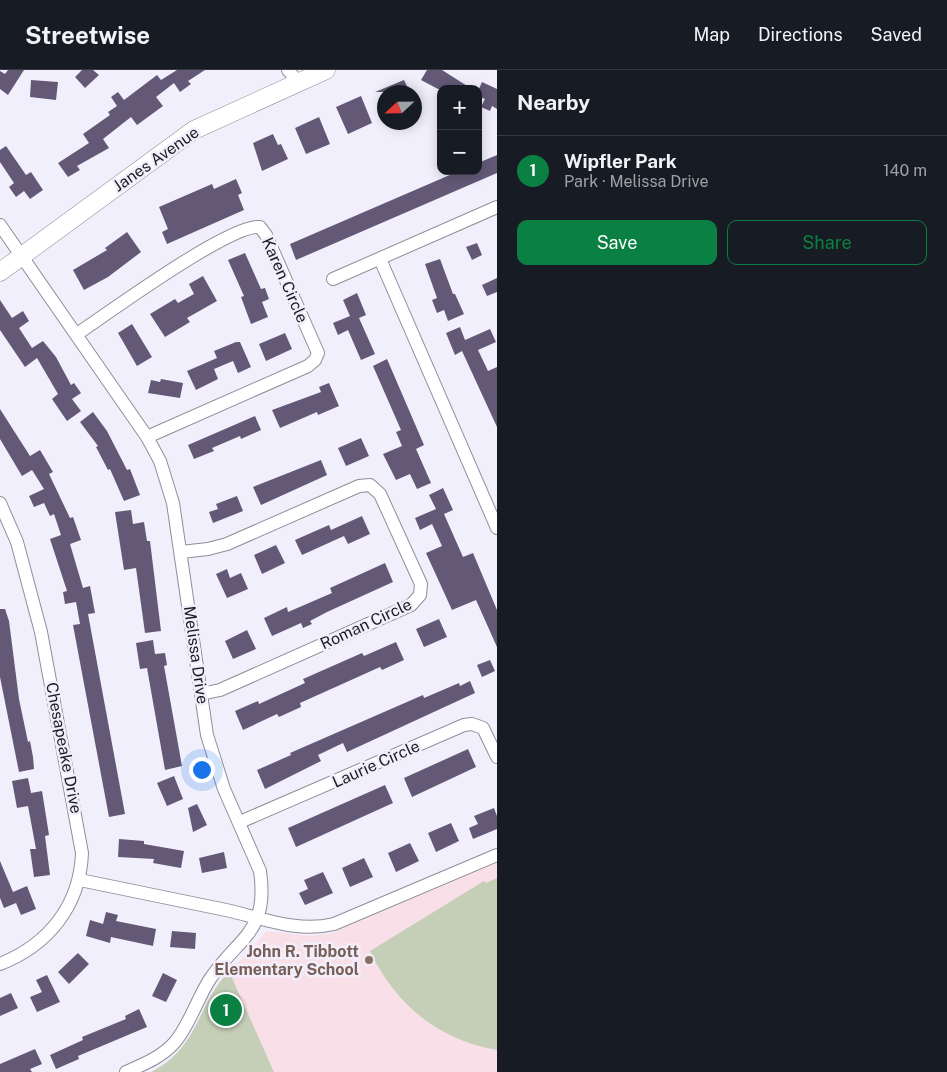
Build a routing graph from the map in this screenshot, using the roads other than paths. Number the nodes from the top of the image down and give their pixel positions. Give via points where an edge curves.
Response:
1 (326, 70) edge
2 (293, 76) edge
3 (497, 208) edge
4 (0, 225) edge
5 (22, 256) junction
6 (380, 258) junction
7 (0, 272) edge
8 (333, 278) dead end
9 (77, 334) junction
10 (147, 437) junction
11 (0, 503) edge
12 (497, 528) edge
13 (181, 552) junction
14 (201, 694) junction
15 (497, 757) edge
16 (240, 822) junction
17 (497, 854) edge
18 (80, 880) junction
19 (258, 917) junction
20 (0, 964) edge
21 (126, 1072) edge

1 - 2 street, Janes Avenue
2 - 5 street, Janes Avenue via 194,130
3 - 6 street
4 - 5 street, Melissa Drive
5 - 7 street, Janes Avenue
5 - 9 street, Melissa Drive
6 - 8 street
6 - 12 street
9 - 10 street, Melissa Drive
9 - 10 street, Karen Circle via 217,242 252,226 260,227 266,235 318,353 315,360 308,366
10 - 13 street, Melissa Drive via 168,484
11 - 18 street, Chesapeake Drive via 20,549 41,632 80,834
13 - 14 street, Melissa Drive
13 - 14 street, Roman Circle via 227,544 359,486 370,485 380,494 421,584 420,595 411,605 220,690
14 - 16 street, Melissa Drive via 213,760
15 - 16 street, Laurie Circle via 483,728 464,725
16 - 19 street, Melissa Drive via 260,871 262,899
17 - 19 street via 319,928 289,926
18 - 19 street
18 - 20 street, Chesapeake Drive via 65,912 52,930 27,951
19 - 21 street, Melissa Drive via 249,935 210,979 174,1043 158,1057

